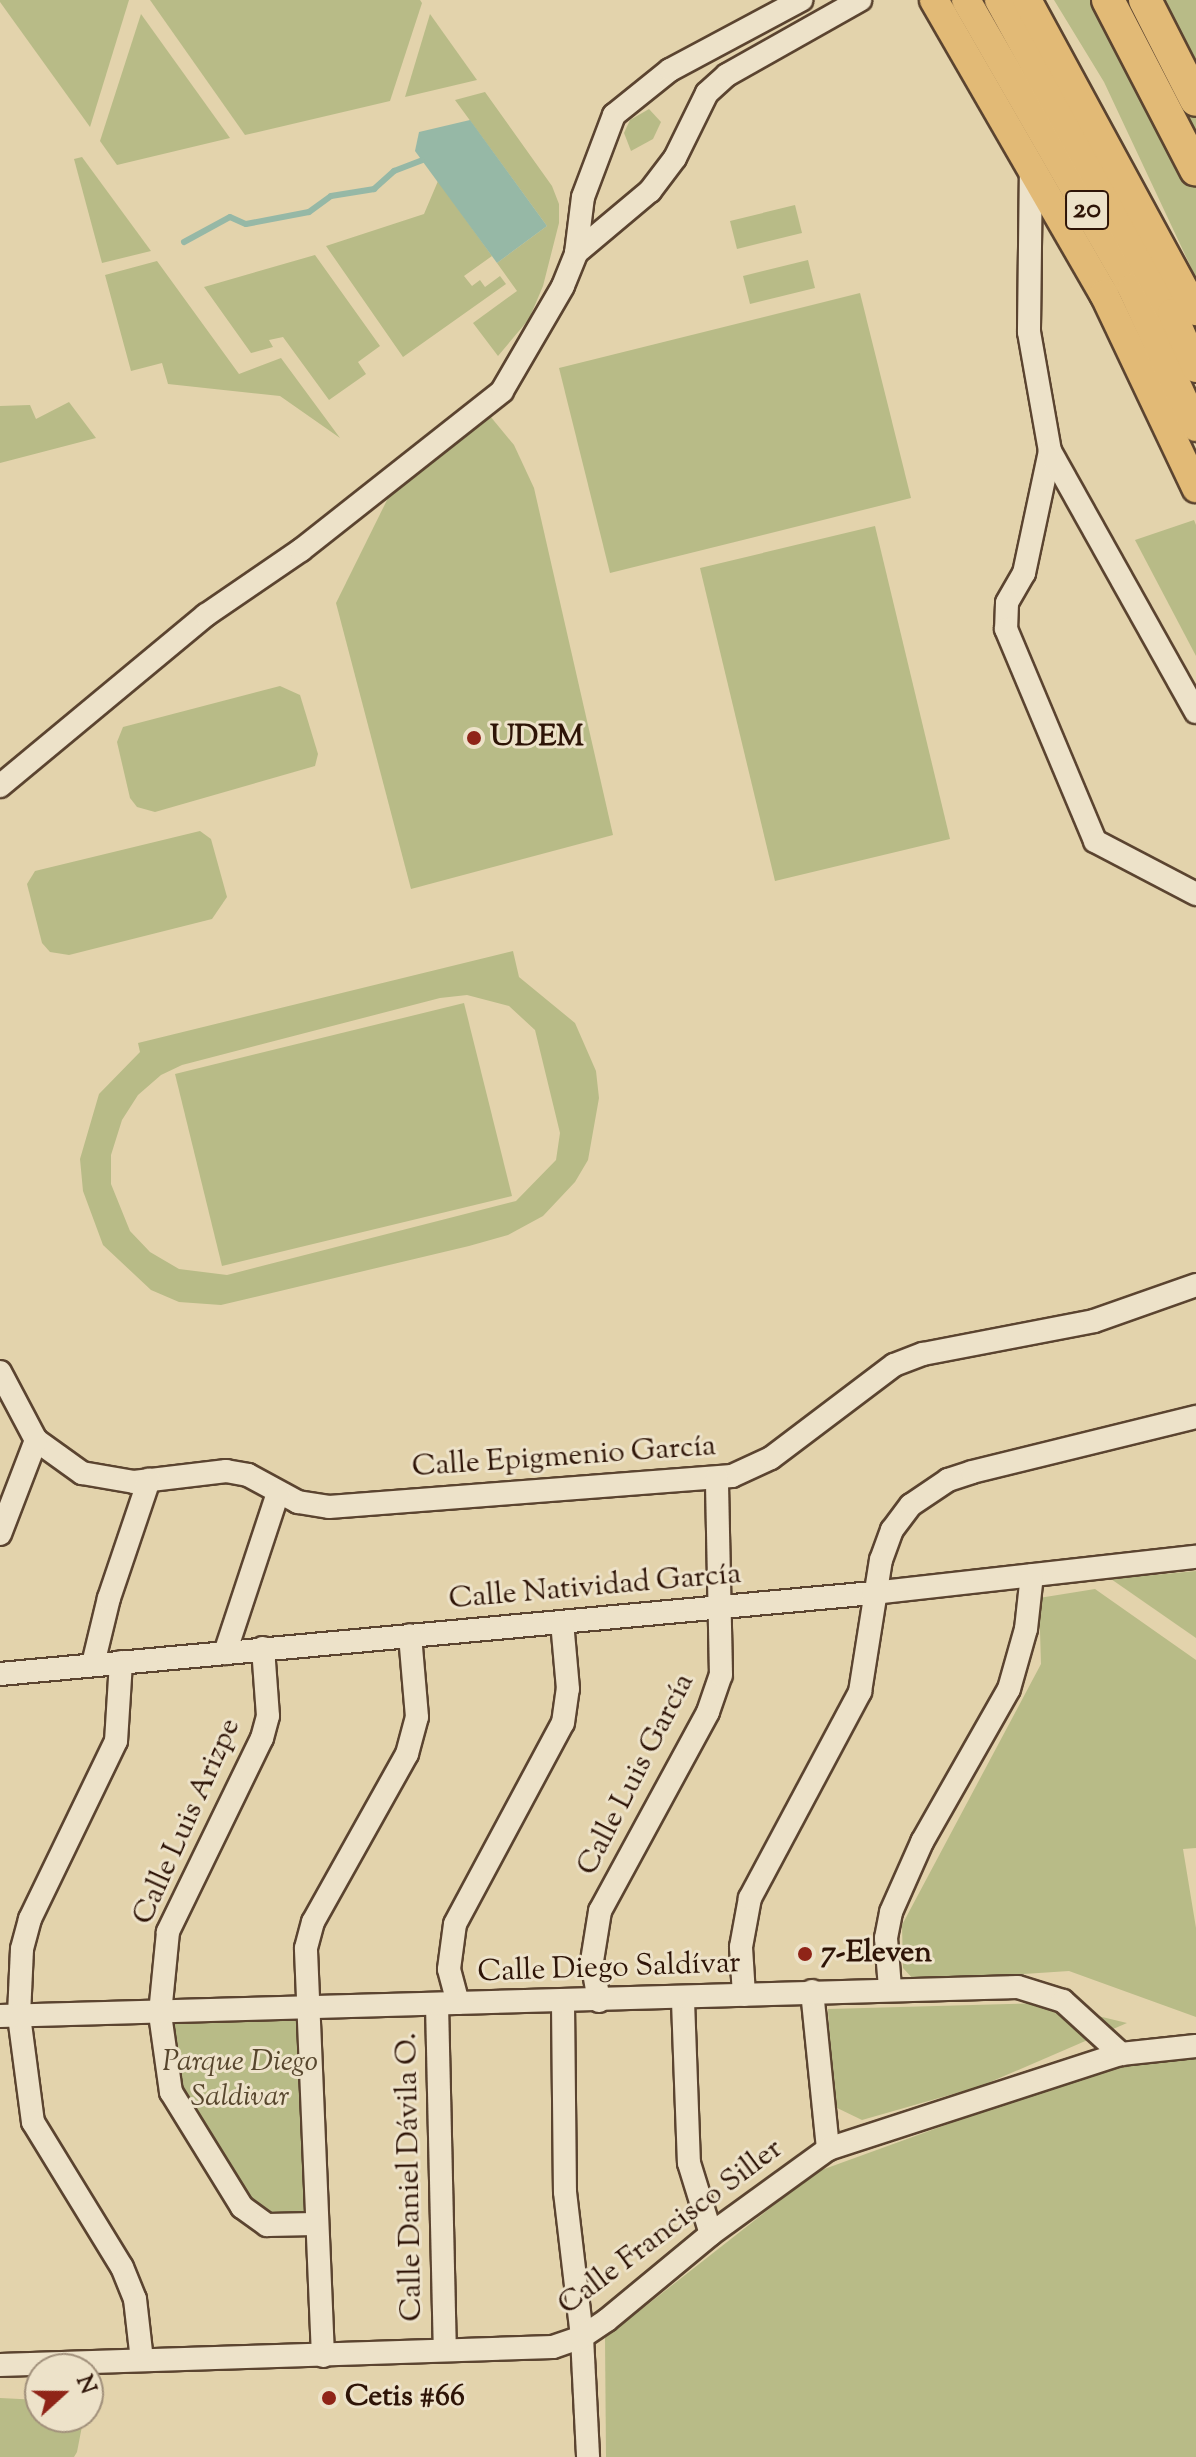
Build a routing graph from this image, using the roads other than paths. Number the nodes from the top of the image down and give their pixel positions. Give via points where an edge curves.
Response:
1 (801, 0) edge
2 (860, 0) edge
3 (934, 0) edge
4 (966, 0) edge
5 (999, 0) edge
6 (1027, 0) edge
7 (1108, 0) edge
8 (1145, 0) edge
9 (1196, 100) edge
10 (1031, 165) junction
11 (1196, 170) edge
12 (576, 253) junction
13 (1196, 311) edge
14 (1196, 368) edge
15 (1196, 427) edge
16 (1050, 451) junction
17 (1196, 488) edge
18 (1196, 712) edge
19 (0, 786) edge
20 (1196, 894) edge
21 (1196, 1285) edge
22 (0, 1372) edge
23 (1196, 1417) edge
24 (36, 1440) junction
25 (717, 1478) junction
26 (149, 1480) junction
27 (278, 1493) junction
28 (0, 1534) edge
29 (1196, 1557) edge
30 (1032, 1575) junction
31 (873, 1593) junction
32 (721, 1606) junction
33 (562, 1622) junction
34 (410, 1635) junction
35 (263, 1648) junction
36 (225, 1653) junction
37 (121, 1662) junction
38 (93, 1664) junction
39 (0, 1674) edge
40 (890, 1988) junction
41 (812, 1991) junction
42 (744, 1995) junction
43 (599, 2001) junction
44 (683, 2001) junction
45 (448, 2004) junction
46 (563, 2004) junction
47 (306, 2011) junction
48 (160, 2014) junction
49 (10, 2016) edge
50 (1196, 2046) edge
51 (1121, 2054) junction
52 (828, 2149) junction
53 (315, 2224) junction
54 (711, 2234) junction
55 (582, 2337) junction
56 (445, 2349) junction
57 (323, 2356) junction
58 (142, 2360) junction
59 (0, 2365) edge
60 (588, 2457) edge

1 - 12 street via 670,70 614,115 583,197
2 - 12 street via 727,75 707,93 675,158 650,191
3 - 10 main road, 20
4 - 15 main road, 20 via 1132,288
5 - 14 main road, 20 via 1172,313
6 - 13 main road, 20
7 - 11 highway
8 - 9 highway
10 - 16 street via 1029,332
10 - 17 main road, 20 via 1138,360
12 - 19 street via 545,324 502,391 301,550 206,615
16 - 18 street
16 - 20 street via 1024,573 1007,603 1008,635 1095,841
21 - 25 street, Calle Epigmenio García via 1094,1321 923,1354 894,1365 771,1458
22 - 24 street, Calle Epigmenio García
23 - 31 street via 948,1480 911,1505 892,1530
24 - 26 street, Calle Epigmenio García via 82,1473
24 - 28 street
25 - 27 street, Calle Epigmenio García via 329,1507
25 - 32 street, Calle Luis García
26 - 27 street, Calle Epigmenio García via 226,1471 248,1475
26 - 38 street
27 - 36 street
29 - 30 street, Calle Natividad García
30 - 31 street, Calle Natividad García
30 - 40 street via 1026,1629 1009,1689 922,1842 891,1912 886,1938
31 - 32 street, Calle Natividad García
31 - 42 street via 871,1644 860,1692 750,1898 741,1947
32 - 33 street, Calle Natividad García
32 - 43 street, Calle Luis García via 717,1695 600,1911 593,1936
33 - 34 street, Calle Natividad García
33 - 45 street, Calle Daniel Dávila O. via 568,1689 563,1723 455,1924
34 - 35 street, Calle Natividad García
34 - 47 street via 417,1717 407,1754 313,1922 306,1948
35 - 36 street, Calle Natividad García
35 - 48 street, Calle Luis Arizpe via 268,1716 262,1738 168,1932
36 - 37 street, Calle Natividad García
37 - 38 street, Calle Natividad García
37 - 49 street via 116,1741 30,1919
38 - 39 street, Calle Natividad García
40 - 41 street, Calle Diego Saldívar
40 - 51 street, Calle Diego Saldívar via 1043,1991 1063,2001
41 - 42 street, Calle Diego Saldívar
41 - 52 street
42 - 44 street, Calle Diego Saldívar
43 - 44 street, Calle Diego Saldívar
43 - 46 street, Calle Diego Saldívar
44 - 54 street via 689,2163
45 - 46 street, Calle Diego Saldívar
45 - 47 street, Calle Diego Saldívar
45 - 56 street, Calle Daniel Dávila O.
46 - 55 street via 565,2192
47 - 48 street, Calle Diego Saldívar
47 - 53 street
48 - 49 street, Calle Diego Saldívar
48 - 53 street, Calle Luis Arizpe via 171,2092 242,2207 267,2225
49 - 58 street via 33,2122 122,2267 135,2299
50 - 51 street
51 - 52 street, Calle Francisco Siller
52 - 54 street, Calle Francisco Siller
53 - 57 street
54 - 55 street, Calle Francisco Siller
55 - 56 street, Calle Francisco Siller via 532,2349
55 - 60 street
56 - 57 street, Calle Francisco Siller
57 - 58 street, Calle Francisco Siller
58 - 59 street, Calle Francisco Siller

